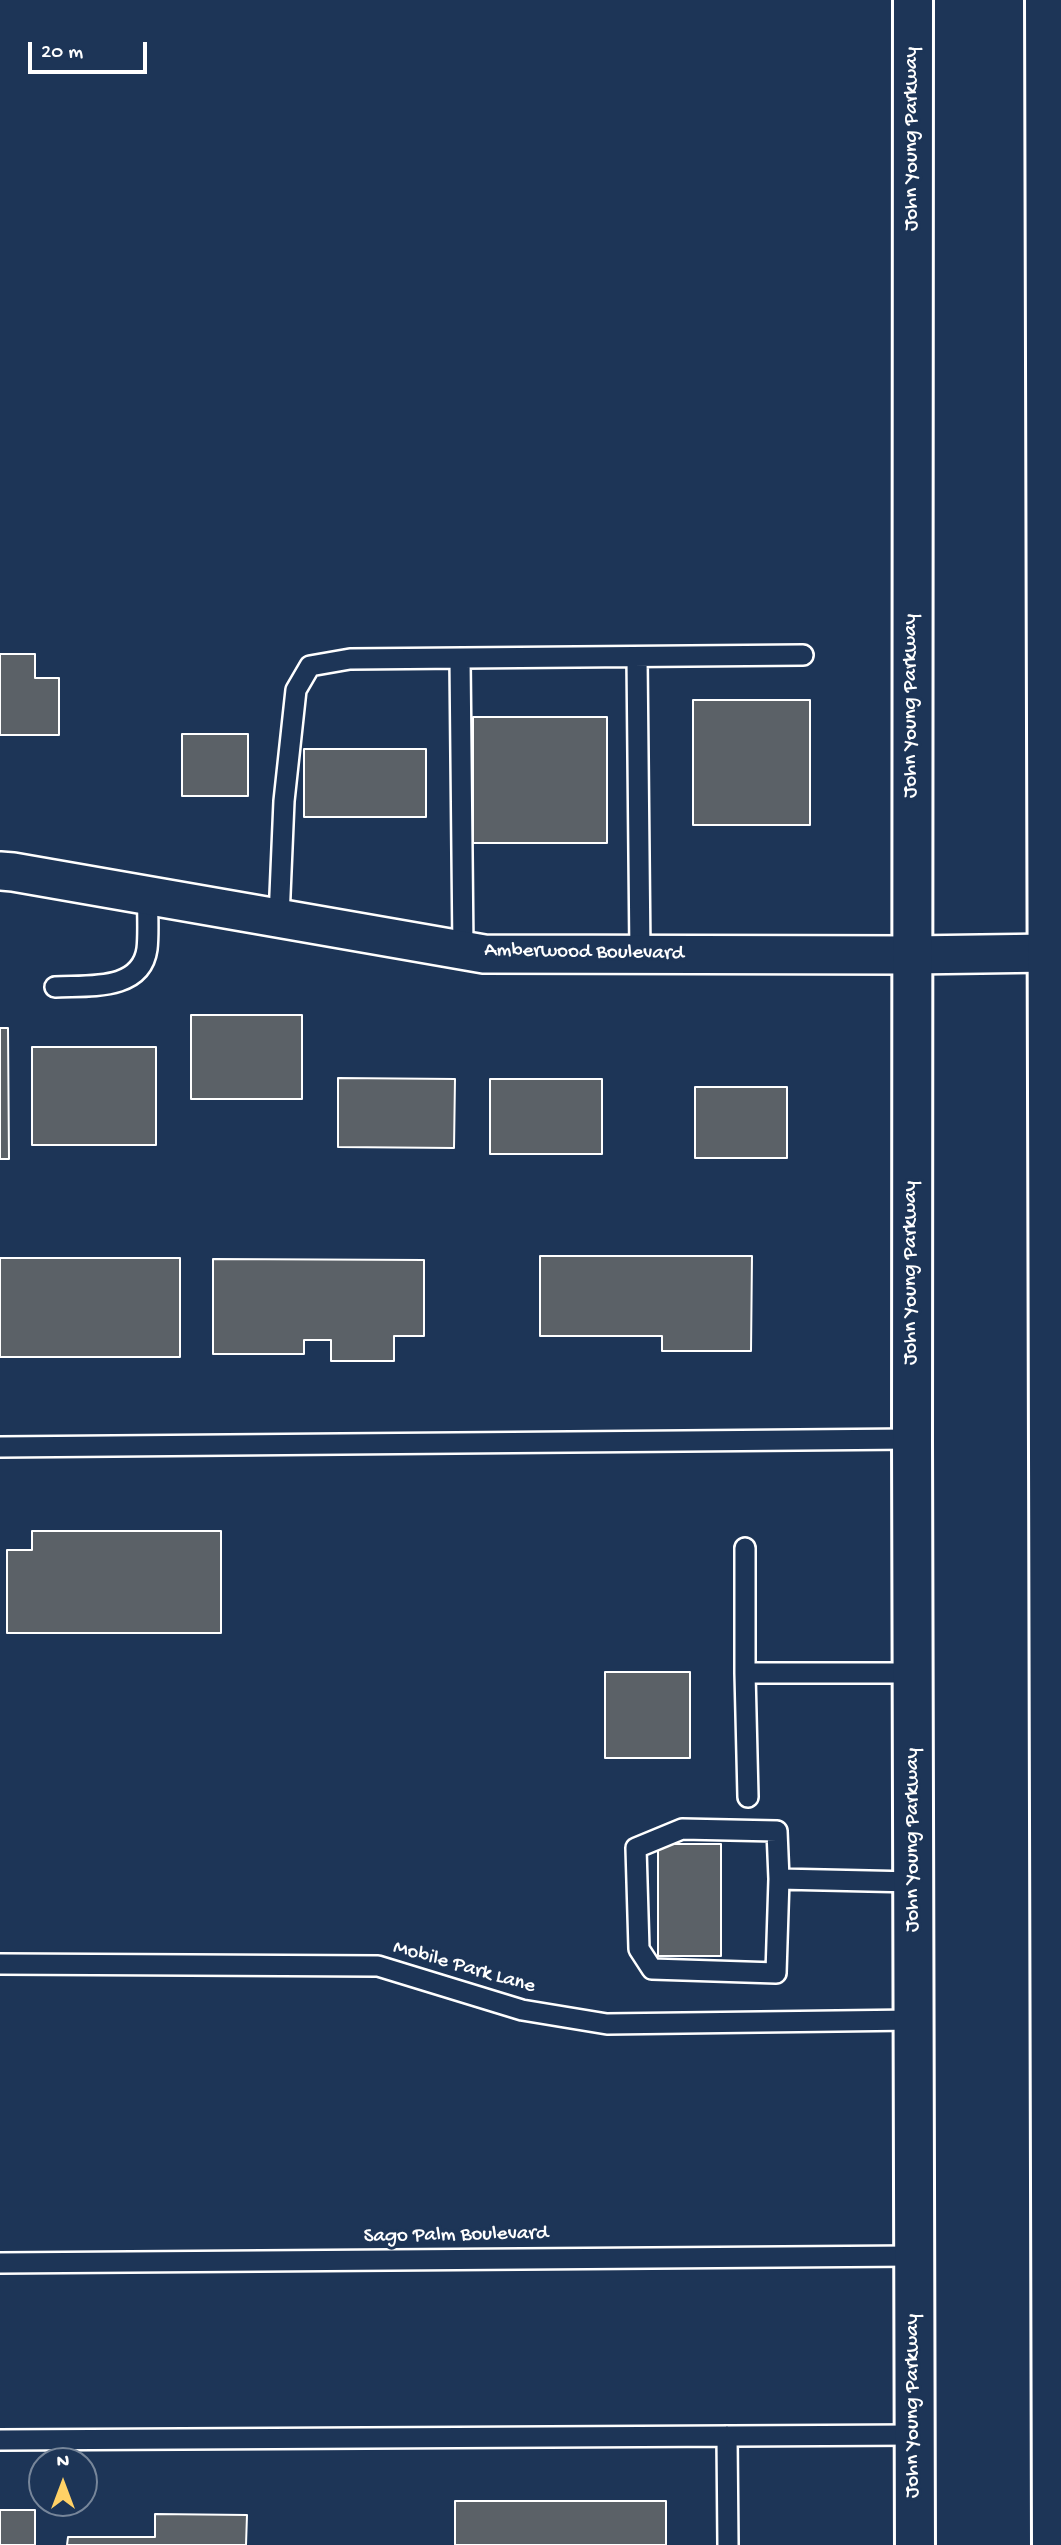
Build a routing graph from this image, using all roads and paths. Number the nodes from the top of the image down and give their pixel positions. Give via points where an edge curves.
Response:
1 (913, 0) edge
2 (1045, 0) edge
3 (803, 655) dead end
4 (637, 657) junction
5 (460, 659) junction
6 (0, 872) edge
7 (148, 895) junction
8 (279, 918) junction
9 (463, 950) junction
10 (1050, 953) junction
11 (640, 954) junction
12 (912, 955) junction
13 (55, 986) dead end
14 (912, 1439) junction
15 (0, 1447) edge
16 (745, 1548) dead end
17 (745, 1673) junction
18 (913, 1673) junction
19 (748, 1797) dead end
20 (779, 1879) junction
21 (914, 1882) junction
22 (0, 1964) edge
23 (1056, 1973) edge
24 (914, 2020) junction
25 (913, 2256) junction
26 (0, 2263) edge
27 (915, 2435) junction
28 (727, 2436) junction
29 (0, 2440) edge
30 (1055, 2525) edge
31 (728, 2545) edge
32 (915, 2545) edge

1 - 12 highway, John Young Parkway
2 - 10 highway
3 - 4 lane
4 - 5 lane
4 - 11 lane
5 - 8 lane via 350,659 310,666 296,690 284,802
5 - 9 lane
6 - 7 street, Amberwood Boulevard
7 - 8 street, Amberwood Boulevard
7 - 13 lane via 146,951 141,967 131,977 111,983
8 - 9 street, Amberwood Boulevard
9 - 11 street, Amberwood Boulevard via 484,954
10 - 12 street, Amberwood Boulevard
10 - 23 highway
11 - 12 street, Amberwood Boulevard
12 - 14 highway, John Young Parkway
14 - 15 lane
14 - 18 highway, John Young Parkway
16 - 17 lane
17 - 18 lane
17 - 19 lane
18 - 21 highway, John Young Parkway
20 - 20 lane via 777,1831 682,1829 636,1849 639,1949 652,1969 776,1973
20 - 21 lane
21 - 24 highway, John Young Parkway
22 - 24 lane, Mobile Park Lane via 378,1966 522,2010 607,2024
23 - 30 highway
24 - 25 highway, John Young Parkway
25 - 26 lane, Sago Palm Boulevard
25 - 27 highway, John Young Parkway
27 - 28 lane
27 - 32 highway, John Young Parkway
28 - 29 lane
28 - 31 lane

